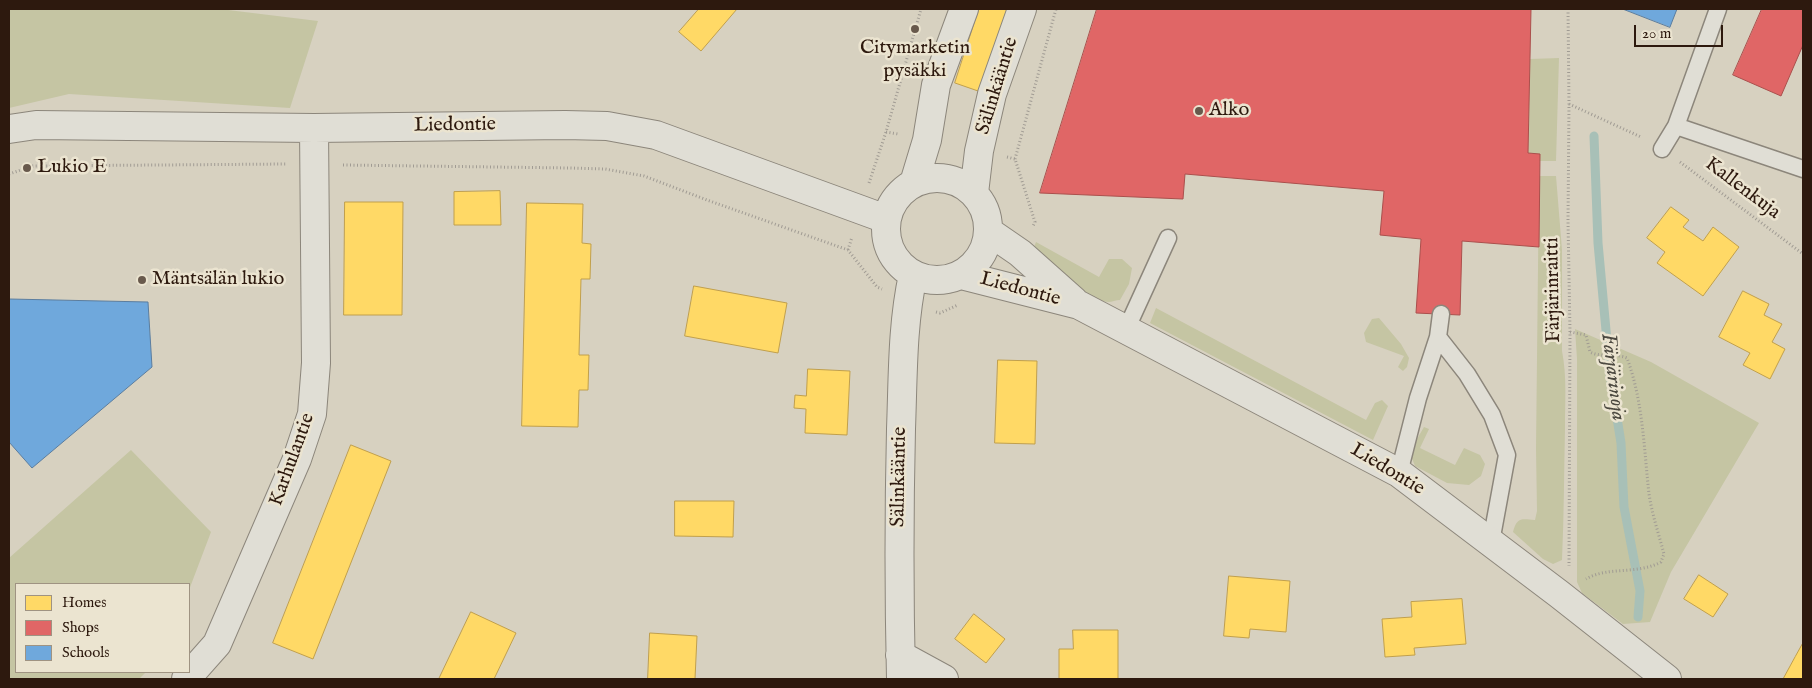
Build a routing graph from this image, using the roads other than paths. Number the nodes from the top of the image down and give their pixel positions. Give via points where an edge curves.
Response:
1 (964, 9) edge
2 (1022, 9) edge
3 (1718, 9) edge
4 (1676, 126) junction
5 (314, 128) junction
6 (9, 129) edge
7 (1662, 149) road end
8 (1803, 169) edge
9 (914, 183) junction
10 (974, 194) junction
11 (886, 220) junction
12 (988, 231) junction
13 (1168, 238) dead end
14 (961, 274) junction
15 (910, 287) junction
16 (1079, 306) junction
17 (1441, 314) dead end
18 (1126, 330) junction
19 (1438, 337) junction
20 (1399, 473) junction
21 (1491, 542) junction
22 (901, 667) edge
23 (186, 679) edge
24 (944, 679) edge
25 (1667, 679) edge

1 - 9 street via 936,85 927,140
2 - 10 street, Sälinkääntie via 992,94 979,151
3 - 4 lane
4 - 7 lane
4 - 8 lane
5 - 6 street, Liedontie via 36,125
5 - 11 street, Liedontie via 607,126 656,135
5 - 23 street, Karhulantie via 316,363 312,414 298,459 217,644
9 - 10 street via 946,178
9 - 11 street via 901,192
10 - 12 street via 987,217
11 - 15 street via 888,245
12 - 14 street via 980,256
12 - 16 street, Liedontie via 1020,254
13 - 18 lane
14 - 15 street
14 - 16 street, Liedontie
15 - 22 street, Sälinkääntie via 904,338 899,531
16 - 18 street, Liedontie
17 - 19 lane
18 - 20 street, Liedontie
19 - 20 lane
19 - 21 lane via 1467,374 1492,415 1507,455
20 - 21 street, Liedontie
21 - 25 street, Liedontie
22 - 24 street

